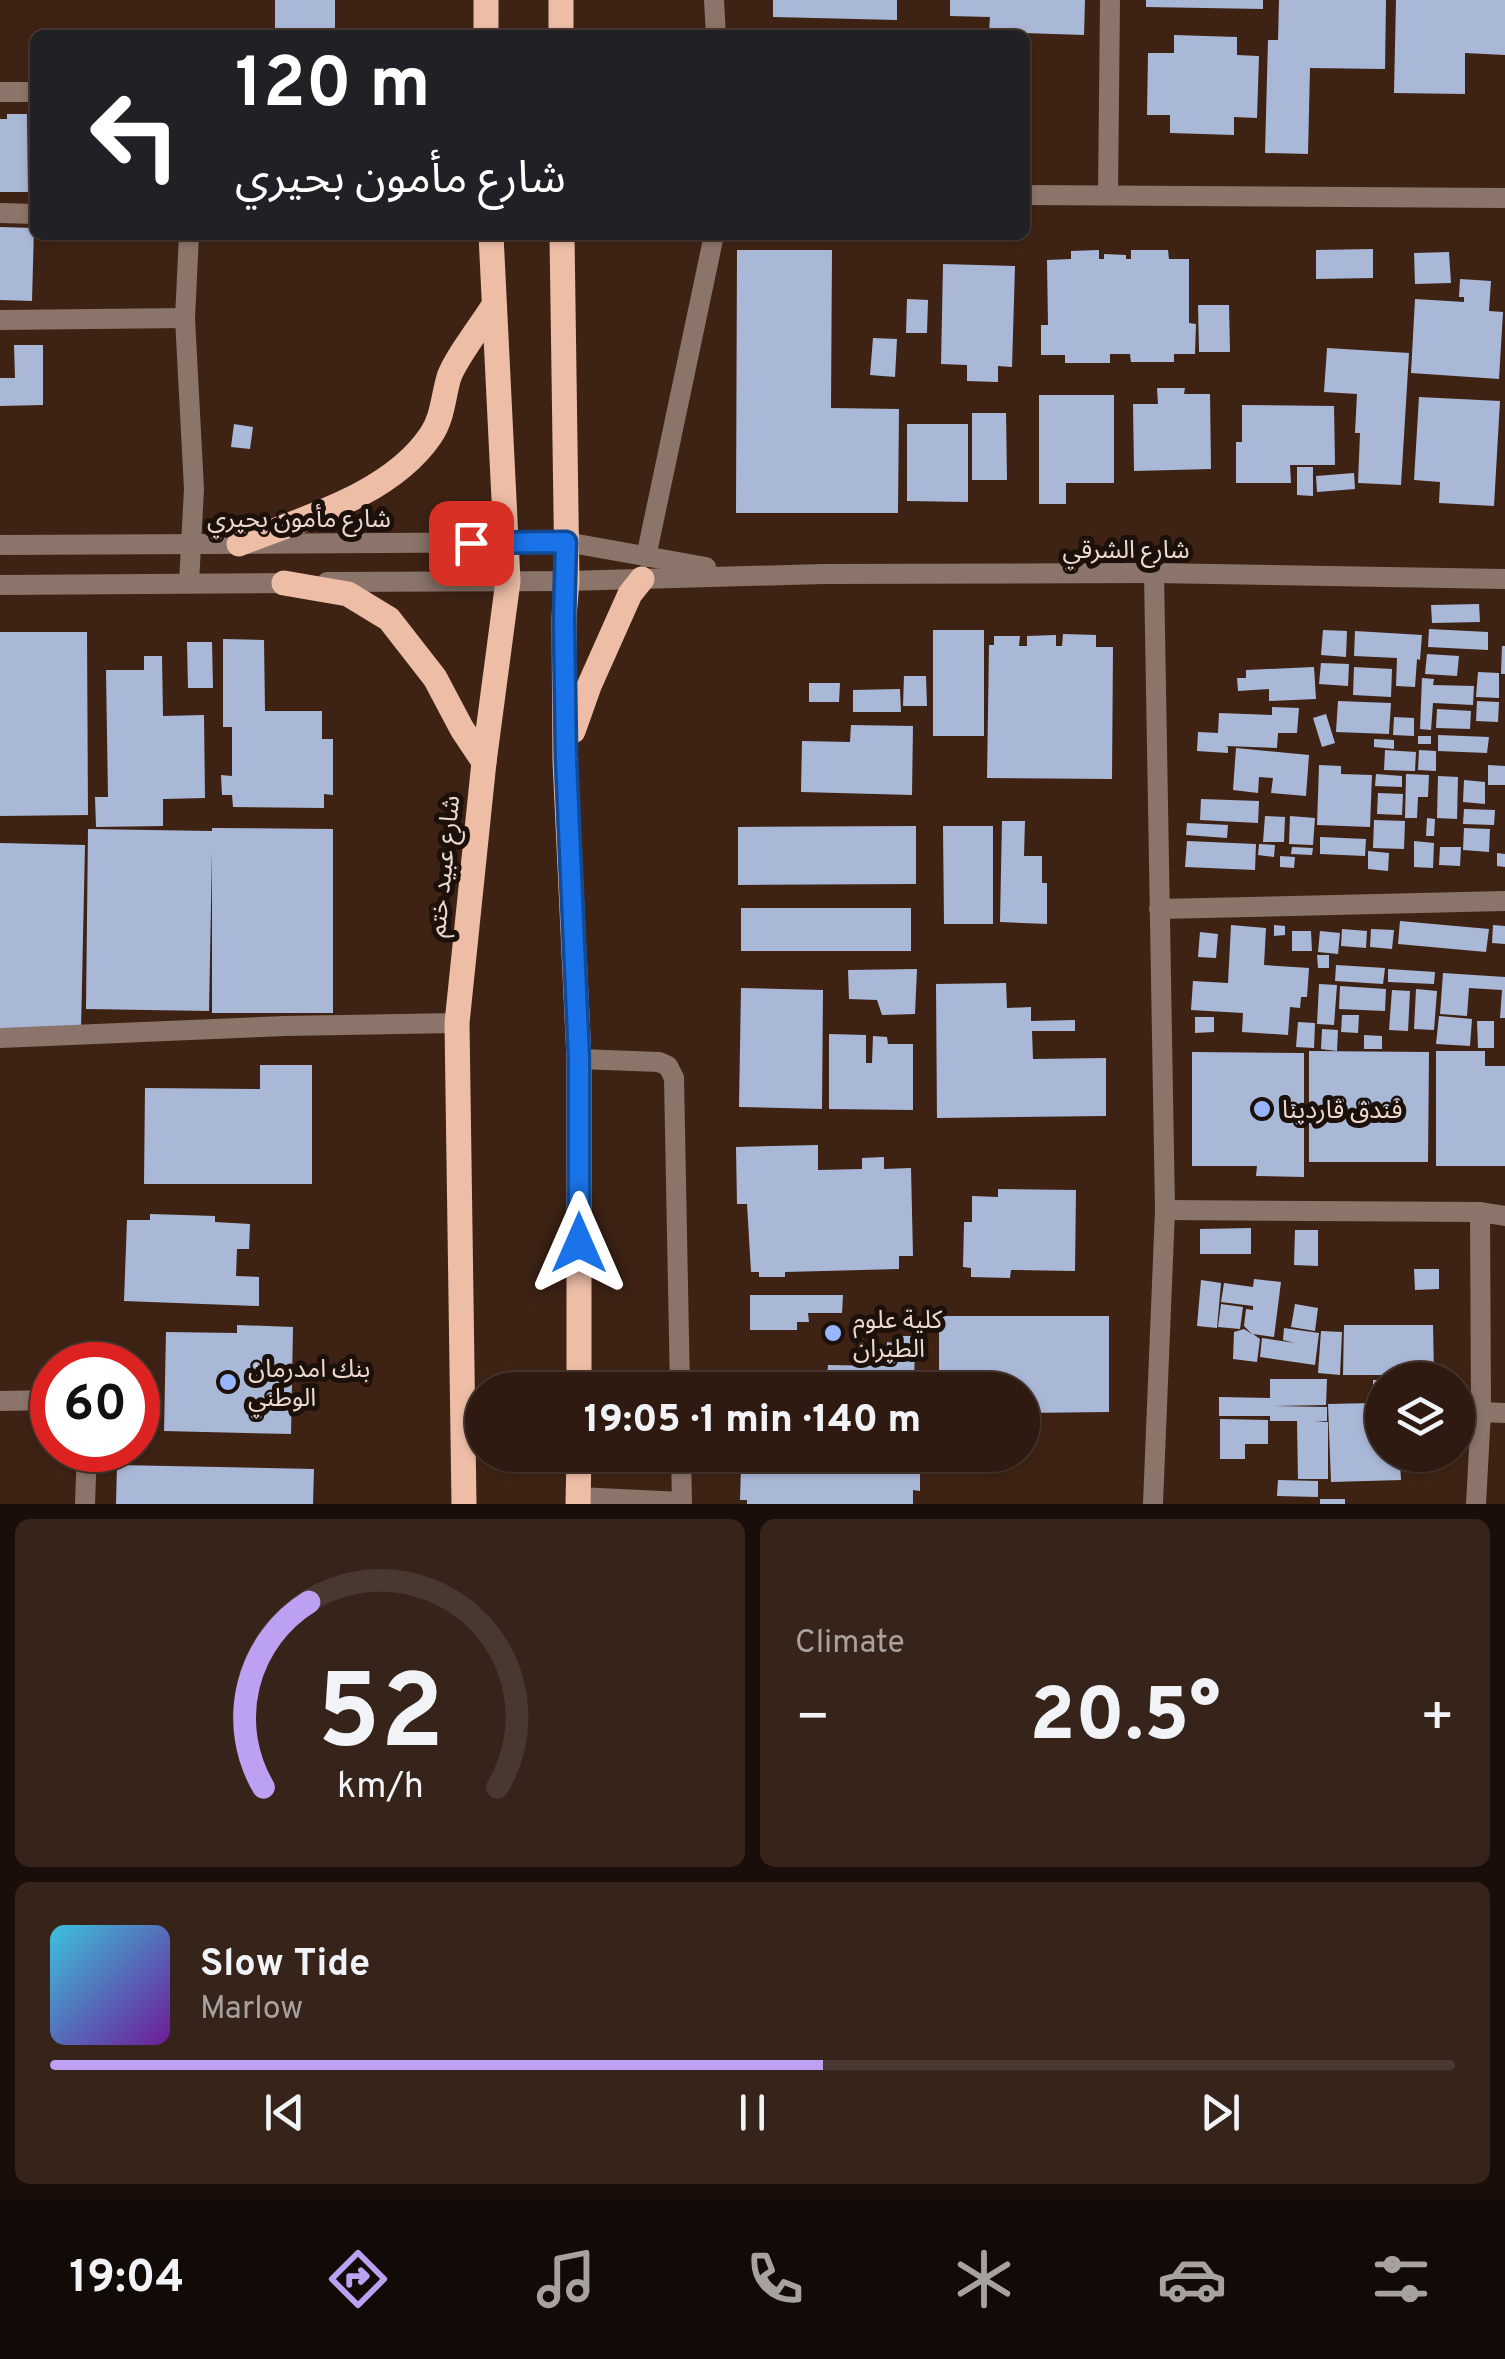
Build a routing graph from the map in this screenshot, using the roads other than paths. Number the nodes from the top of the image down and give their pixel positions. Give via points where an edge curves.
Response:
1 (486, 0) edge
2 (561, 0) edge
3 (714, 0) edge
4 (1110, 0) edge
5 (486, 30) edge
6 (561, 30) edge
7 (716, 30) edge
8 (0, 92) edge
9 (30, 92) edge
10 (1108, 194) junction
11 (1030, 195) edge
12 (1505, 198) edge
13 (0, 214) edge
14 (30, 214) edge
15 (189, 240) edge
16 (491, 240) edge
17 (562, 240) edge
18 (713, 240) edge
19 (494, 305) junction
20 (186, 318) junction
21 (0, 320) edge
22 (566, 542) junction
23 (506, 543) junction
24 (190, 544) junction
25 (238, 544) junction
26 (0, 545) edge
27 (644, 568) junction
28 (747, 574) joint
29 (1154, 574) junction
30 (1505, 579) edge
31 (508, 581) junction
32 (566, 581) junction
33 (189, 583) junction
34 (284, 583) junction
35 (0, 585) edge
36 (566, 760) junction
37 (484, 762) junction
38 (1505, 901) edge
39 (1159, 908) junction
40 (457, 1023) junction
41 (0, 1038) edge
42 (579, 1059) junction
43 (1165, 1210) junction
44 (1480, 1212) junction
45 (1505, 1216) edge
46 (579, 1372) edge
47 (680, 1372) edge
48 (30, 1400) edge
49 (0, 1401) edge
50 (1481, 1412) junction
51 (1505, 1413) edge
52 (86, 1472) edge
53 (578, 1472) edge
54 (681, 1472) edge
55 (578, 1500) edge
56 (682, 1503) edge
57 (85, 1504) edge
58 (464, 1504) edge
59 (1153, 1504) edge
60 (1476, 1504) edge

1 - 5 main road
2 - 6 main road
3 - 7 street
4 - 10 street
8 - 9 street
10 - 11 street
10 - 12 street
13 - 14 street
15 - 20 street
16 - 19 main road, شارع عبيد ختم
17 - 22 main road
18 - 27 street
19 - 23 main road, شارع عبيد ختم
19 - 25 main road via 450,374 431,436 410,460 350,500
20 - 21 street
20 - 24 street
22 - 23 street, شارع مأمون بحيري
22 - 27 street, شارع مأمون بحيري
22 - 32 main road
23 - 25 street, شارع مأمون بحيري
23 - 31 main road, شارع عبيد ختم
24 - 25 street, شارع مأمون بحيري
24 - 26 street, شارع مأمون بحيري
24 - 33 street
27 - 28 street, شارع مأمون بحيري
27 - 32 street, شارع مأمون بحيري
27 - 36 main road via 584,699
28 - 29 street, شارع الشرقي
29 - 30 street, شارع الشرقي
29 - 39 street
31 - 32 street, شارع مأمون بحيري
31 - 34 street, شارع مأمون بحيري
31 - 37 main road, شارع عبيد ختم
32 - 36 main road
33 - 34 street, شارع مأمون بحيري
33 - 35 street, شارع مأمون بحيري
34 - 37 main road via 348,594 389,620 435,678
36 - 42 main road
37 - 40 main road, شارع عبيد ختم
38 - 39 street
39 - 43 street
40 - 41 street
40 - 58 main road, شارع عبيد ختم
42 - 46 main road
42 - 47 street via 659,1062 674,1078
43 - 44 street
43 - 59 street
44 - 45 street
44 - 50 street
48 - 49 street
50 - 51 street
50 - 60 street
52 - 57 street
53 - 55 main road
54 - 56 street
55 - 56 street

